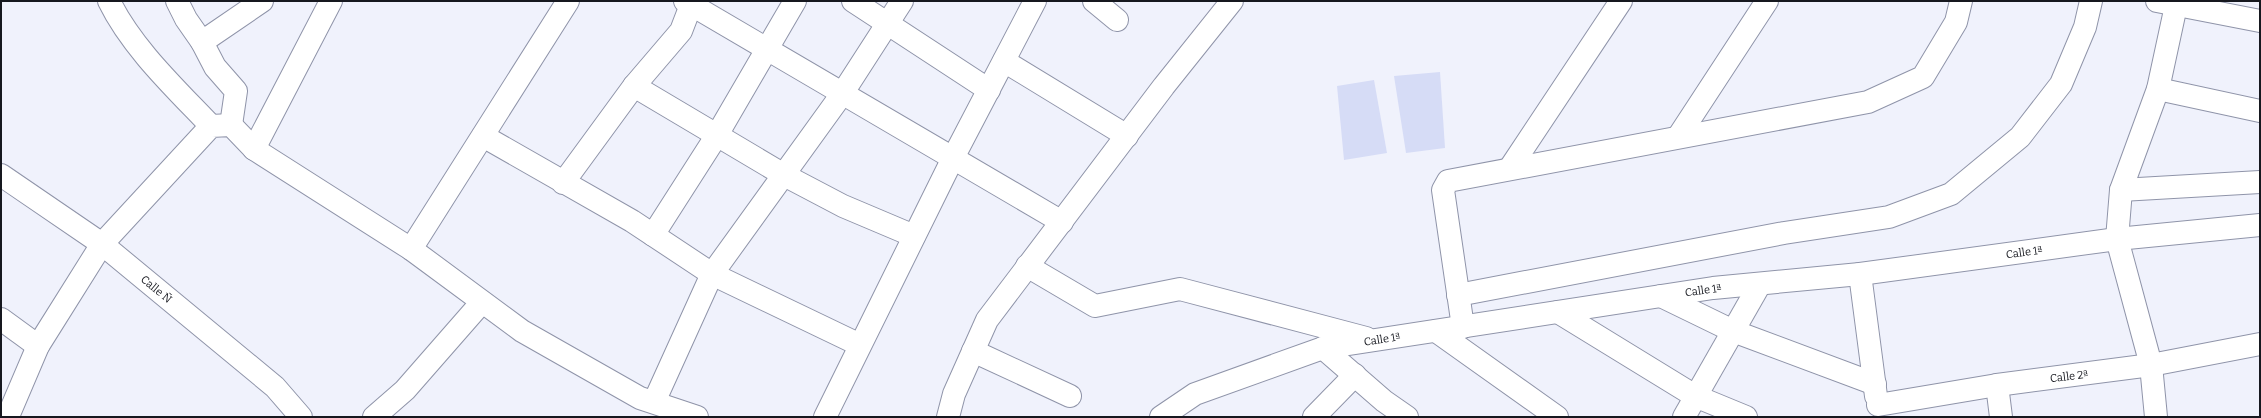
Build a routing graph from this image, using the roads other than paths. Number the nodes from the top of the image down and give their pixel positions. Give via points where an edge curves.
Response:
1 (109, 1) edge
2 (177, 1) edge
3 (262, 1) edge
4 (331, 1) edge
5 (568, 1) edge
6 (795, 1) edge
7 (852, 1) edge
8 (902, 1) edge
9 (1036, 1) edge
10 (1094, 1) edge
11 (1232, 1) edge
12 (1621, 1) edge
13 (1767, 1) edge
14 (1961, 1) edge
15 (2091, 1) edge
16 (2170, 2) edge
17 (688, 3) edge
18 (1117, 20) dead end
19 (2260, 21) edge
20 (886, 23) junction
21 (202, 42) junction
22 (768, 50) junction
23 (1004, 61) junction
24 (634, 86) junction
25 (2158, 89) junction
26 (989, 90) junction
27 (842, 94) junction
28 (2260, 111) edge
29 (221, 125) junction
30 (717, 135) junction
31 (483, 136) junction
32 (1127, 136) junction
33 (1678, 137) junction
34 (254, 149) junction
35 (953, 158) junction
36 (1510, 168) junction
37 (1, 174) edge
38 (784, 175) junction
39 (2260, 182) edge
40 (563, 183) junction
41 (2121, 190) junction
42 (1062, 222) junction
43 (2260, 225) edge
44 (653, 235) junction
45 (914, 236) junction
46 (2117, 239) junction
47 (102, 244) junction
48 (411, 249) junction
49 (1027, 266) junction
50 (712, 274) junction
51 (1860, 274) junction
52 (1760, 284) junction
53 (1458, 295) junction
54 (1661, 296) junction
55 (482, 302) junction
56 (1558, 312) junction
57 (1, 319) edge
58 (1462, 327) junction
59 (1436, 331) junction
60 (1733, 331) junction
61 (1375, 340) junction
62 (2260, 344) edge
63 (38, 346) junction
64 (860, 346) junction
65 (1323, 348) junction
66 (973, 352) junction
67 (2150, 365) junction
68 (1355, 375) junction
69 (1875, 384) junction
70 (1996, 385) junction
71 (1070, 396) dead end
72 (1696, 396) junction
73 (644, 406) edge
74 (1879, 411) edge
75 (8, 414) edge
76 (301, 417) edge
77 (374, 417) edge
78 (697, 417) edge
79 (825, 417) edge
80 (948, 417) edge
81 (1161, 417) edge
82 (1314, 417) edge
83 (1407, 417) edge
84 (1557, 417) edge
85 (1684, 417) edge
86 (1746, 417) edge
87 (2001, 417) edge
88 (2156, 417) edge

1 - 29 street via 117,18 156,66
2 - 21 street
3 - 21 street
4 - 34 street
5 - 31 street
6 - 22 street
7 - 20 street
8 - 20 street
9 - 23 street
10 - 18 street
11 - 32 street
12 - 36 street
13 - 33 street
14 - 33 street via 1956,22 1923,77 1868,102
15 - 53 street via 2086,27 2061,84 2020,137 1952,194 1888,217 1784,233
16 - 19 street
16 - 25 street
17 - 22 street
17 - 24 street via 681,31
20 - 26 street
20 - 27 street
21 - 29 street via 215,67 236,91
22 - 27 street
22 - 30 street
23 - 26 street
23 - 32 street
24 - 30 street
24 - 40 street
25 - 28 street
25 - 41 street
26 - 35 street
27 - 35 street
27 - 38 street
29 - 34 street
29 - 47 street
30 - 38 street
30 - 44 street
31 - 40 street
31 - 48 street
32 - 42 street
33 - 36 street
34 - 48 street
35 - 42 street
35 - 45 street
36 - 53 street via 1448,181 1443,190
37 - 47 street, Calle Ñ
38 - 45 street via 843,206
38 - 50 street
39 - 41 street
40 - 44 street
41 - 46 street
42 - 49 street
43 - 46 street, Calle 1ª
44 - 50 street
45 - 64 street
46 - 51 street, Calle 1ª
46 - 67 street
47 - 63 street
47 - 76 street, Calle Ñ via 275,387
48 - 55 street
49 - 61 street via 1095,306 1180,289
49 - 66 street via 987,320
50 - 64 street
50 - 73 street
51 - 52 street, Calle 1ª
51 - 69 street
52 - 54 street, Calle 1ª
52 - 60 street
53 - 58 street
54 - 56 street, Calle 1ª
54 - 60 street
55 - 73 street via 522,331
55 - 77 street via 405,390
56 - 58 street, Calle 1ª
56 - 72 street
57 - 63 street
58 - 59 street, Calle 1ª
59 - 61 street, Calle 1ª
59 - 84 street
60 - 69 street
60 - 72 street
61 - 65 street, Calle 1ª
62 - 67 street, Calle 2ª
63 - 75 street
64 - 79 street
65 - 68 street
65 - 81 street, Calle 1ª via 1195,394
66 - 71 street
66 - 80 street via 954,394
67 - 70 street, Calle 2ª
67 - 88 street
68 - 82 street
68 - 83 street via 1384,401
69 - 74 street
70 - 74 street, Calle 2ª
70 - 87 street
72 - 85 street
72 - 86 street
73 - 78 street

